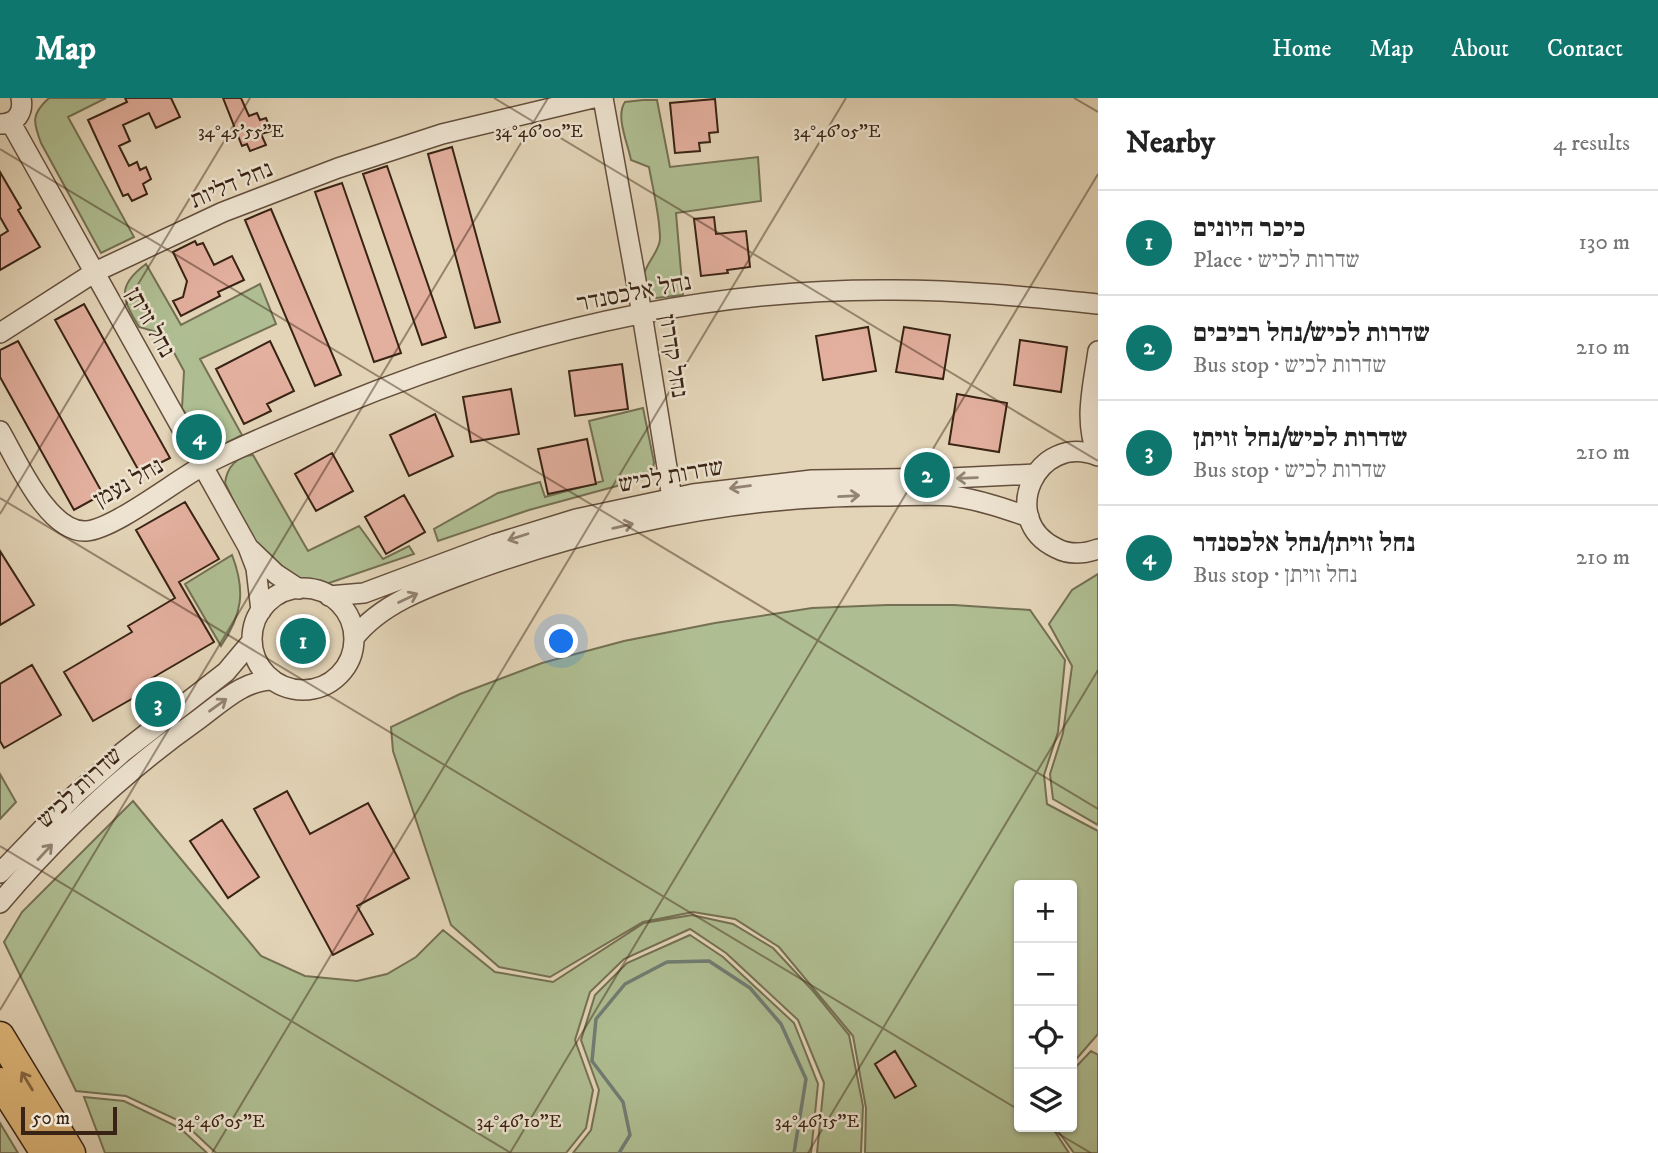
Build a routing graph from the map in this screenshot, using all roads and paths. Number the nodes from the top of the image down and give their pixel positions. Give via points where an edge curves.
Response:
1 (21, 98) edge
2 (593, 98) edge
3 (603, 98) edge
4 (5, 123) edge
5 (95, 272) junction
6 (1098, 304) edge
7 (642, 314) junction
8 (0, 333) edge
9 (1098, 351) edge
10 (1088, 414) junction
11 (0, 431) edge
12 (1067, 453) junction
13 (1098, 456) edge
14 (204, 465) junction
15 (1035, 474) junction
16 (672, 498) junction
17 (1029, 517) junction
18 (248, 547) junction
19 (1098, 549) edge
20 (299, 589) junction
21 (329, 596) junction
22 (261, 611) junction
23 (354, 638) junction
24 (252, 641) junction
25 (273, 680) junction
26 (0, 873) edge
27 (0, 903) edge
28 (0, 1036) edge
29 (0, 1082) edge
30 (45, 1153) edge
31 (71, 1153) edge

1 - 4 street via 21,111
2 - 5 street, נחל דליות via 442,134 338,168 223,212
3 - 7 street, נחל קדרון
4 - 5 street, נחל זויתן
5 - 8 street
5 - 14 street, נחל זויתן
6 - 7 street, נחל אלכסנדר via 1003,294 892,290 785,294
7 - 14 street, נחל אלכסנדר via 482,352 398,381
7 - 16 street, נחל קדרון
9 - 10 street
10 - 12 street
10 - 13 street
11 - 14 street, נחל נעמן via 48,511 63,526 76,530 109,523
12 - 13 street
12 - 15 street via 1049,460
14 - 18 street, נחל זויתן
15 -> 16 street, שדרות לכיש via 813,480
15 - 17 street via 1027,498
16 -> 21 street, שדרות לכיש via 536,531 364,593
17 - 19 street via 1038,534 1054,548 1078,553
23 -> 17 street, שדרות לכיש via 377,613 460,575 581,536 696,511 814,498 950,496 992,503
18 - 20 street, נחל זויתן via 276,575
18 - 22 street, נחל זויתן via 256,568
20 - 21 street
20 - 22 street via 280,594
21 - 23 street via 349,616
22 - 24 street
23 - 25 street via 349,662 327,684 295,690
24 - 25 street via 257,660
24 - 26 street, שדרות לכיש via 226,672 76,794
27 -> 25 street, שדרות לכיש via 79,815 171,738 251,683
31 -> 28 highway
29 - 30 highway

